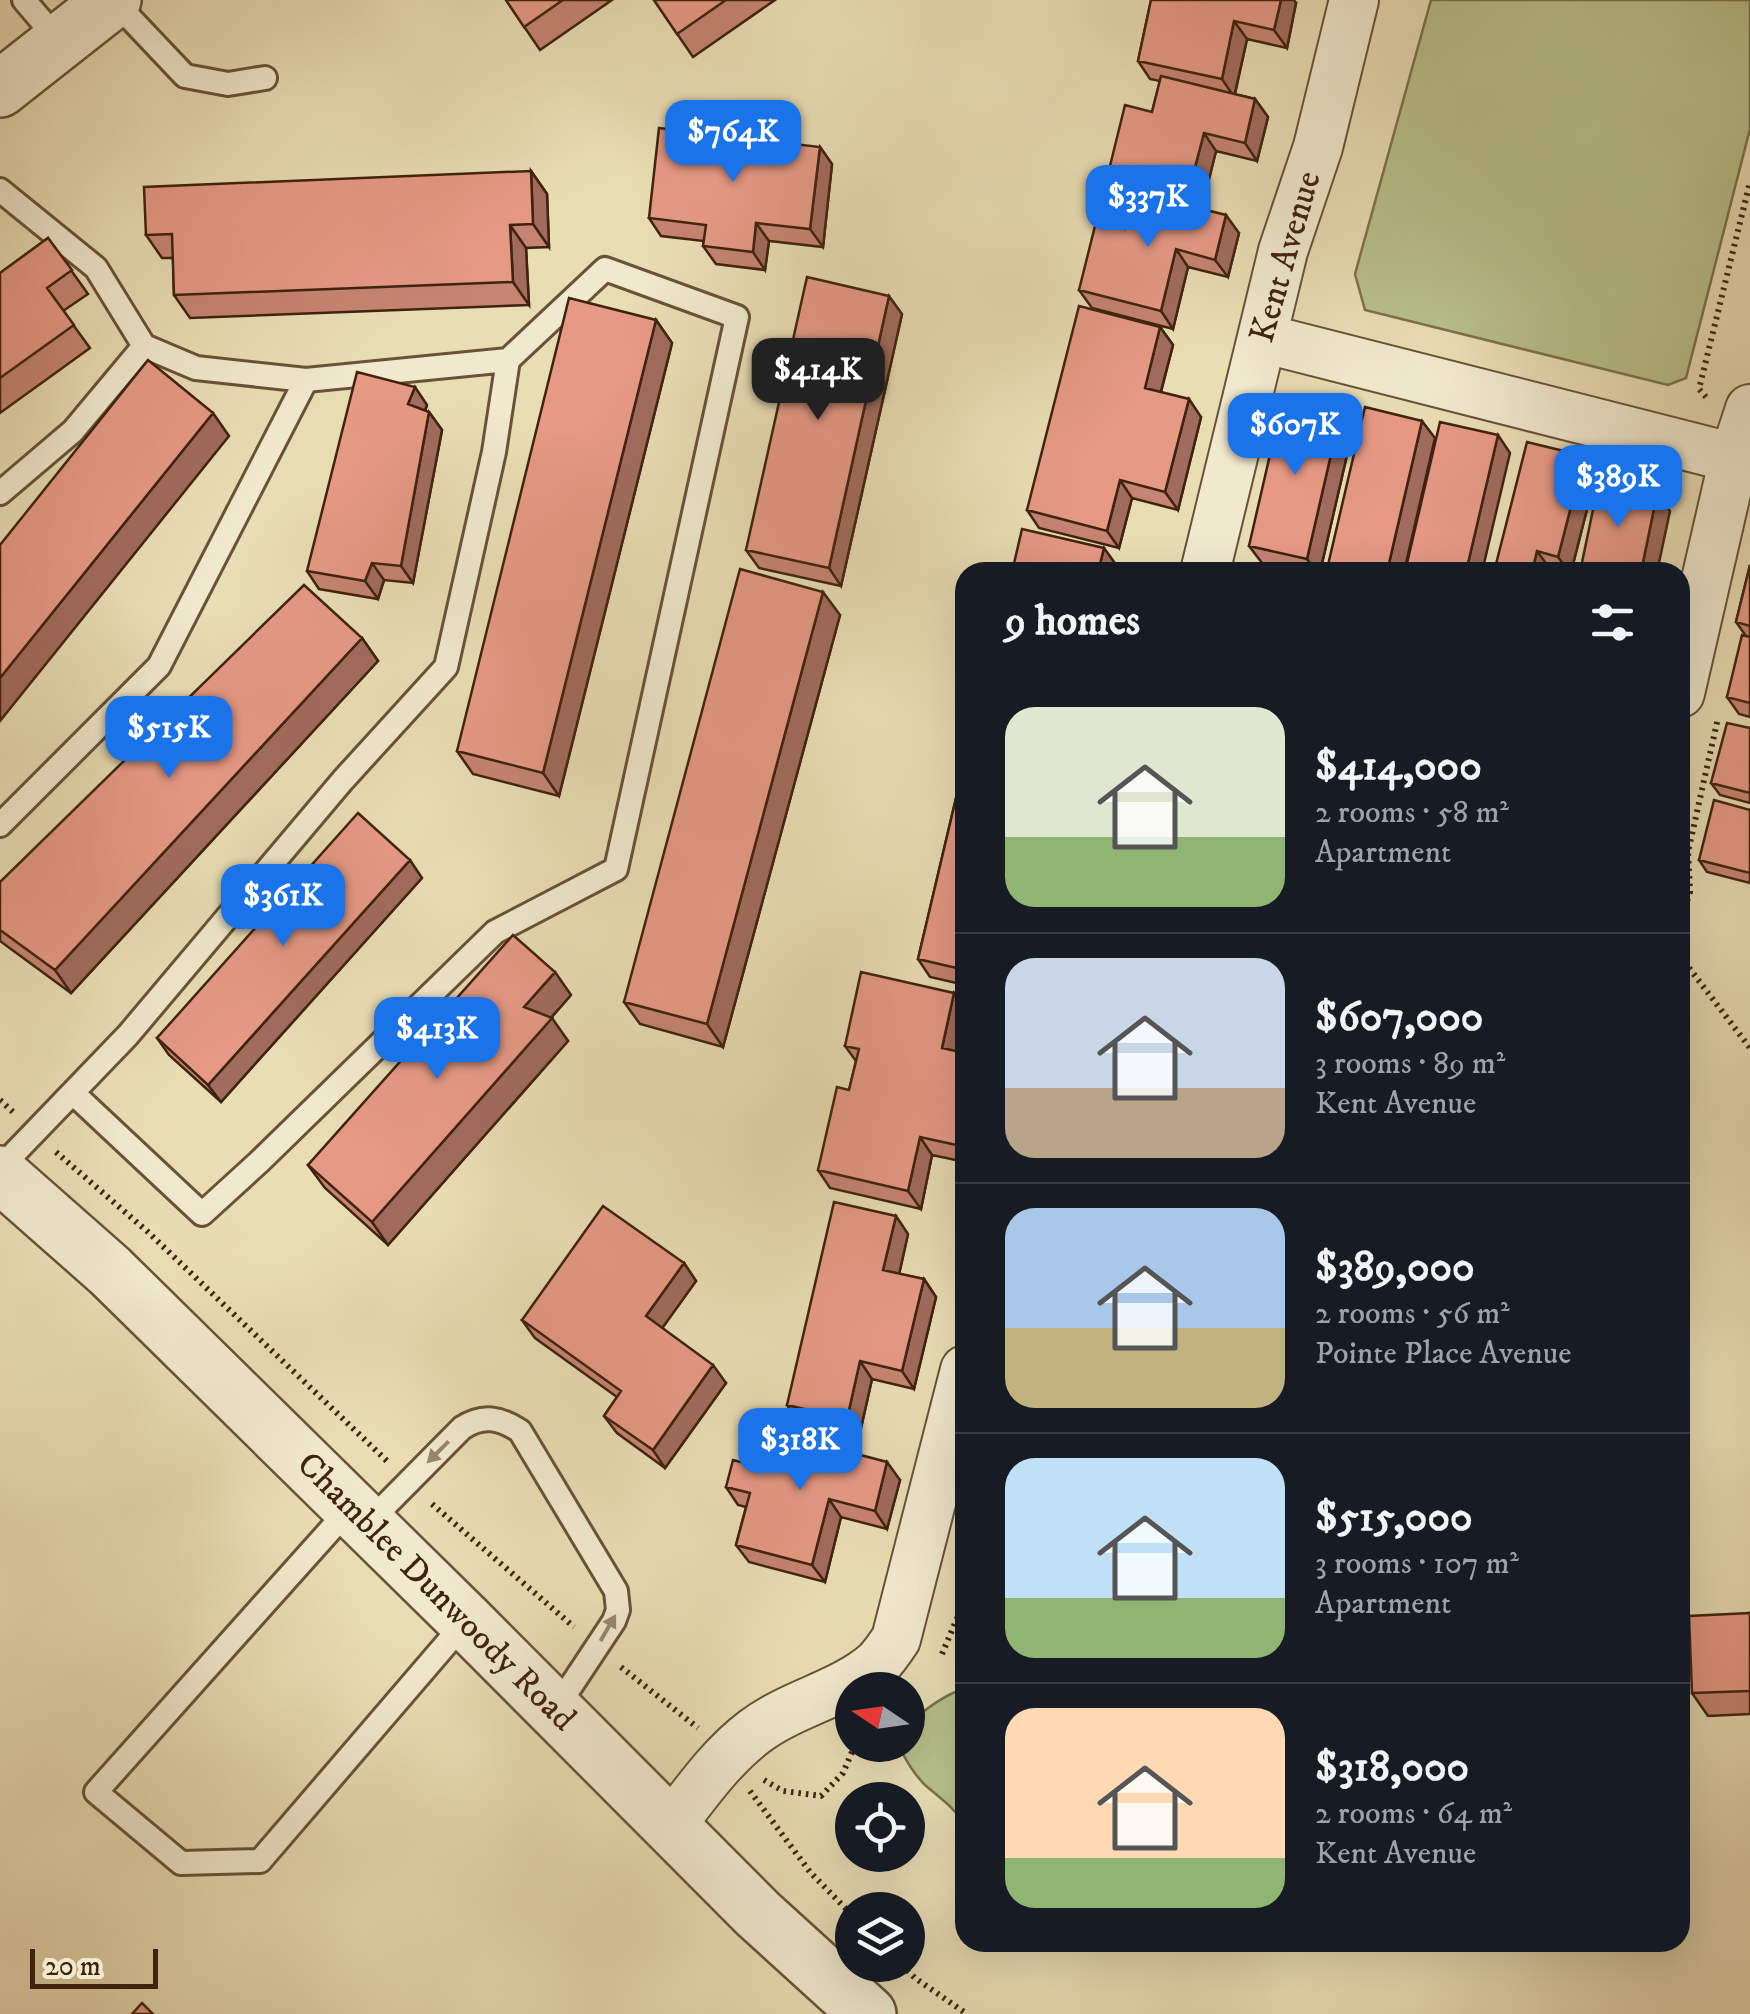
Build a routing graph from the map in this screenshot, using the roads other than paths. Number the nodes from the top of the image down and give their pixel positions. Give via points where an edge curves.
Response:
1 (24, 0) edge
2 (113, 0) edge
3 (1354, 0) edge
4 (60, 42) junction
5 (266, 78) dead end
6 (0, 89) edge
7 (0, 190) edge
8 (1262, 338) junction
9 (144, 346) junction
10 (508, 360) junction
11 (306, 380) junction
12 (1750, 409) edge
13 (1742, 460) edge
14 (0, 492) edge
15 (1207, 562) edge
16 (1699, 705) edge
17 (0, 825) edge
18 (74, 1094) junction
19 (0, 1171) edge
20 (955, 1446) edge
21 (359, 1516) junction
22 (466, 1621) junction
23 (555, 1710) junction
24 (671, 1825) junction
25 (868, 2014) edge

1 - 4 lane
2 - 4 street
2 - 5 lane via 185,76 228,84
3 - 8 street, Kent Avenue
4 - 6 street
7 - 9 lane via 96,268
8 - 13 street
8 - 15 street, Kent Avenue
9 - 11 lane via 196,368
9 - 14 lane via 74,431
10 - 11 lane
10 - 18 lane via 446,667
10 - 18 lane via 606,268 737,317 616,868 495,932 202,1214
11 - 17 lane via 159,666
12 - 13 street
13 - 16 street
18 - 19 lane
19 - 21 street, Chamblee Dunwoody Road
20 - 24 street via 896,1639 880,1662 756,1730 725,1757
21 - 22 street, Chamblee Dunwoody Road
21 - 22 lane via 96,1792 181,1864 260,1861
23 -> 21 lane via 614,1621 618,1601 520,1431 507,1422 474,1420
22 - 23 street, Chamblee Dunwoody Road
23 - 24 street, Chamblee Dunwoody Road
24 - 25 street, Chamblee Dunwoody Road

